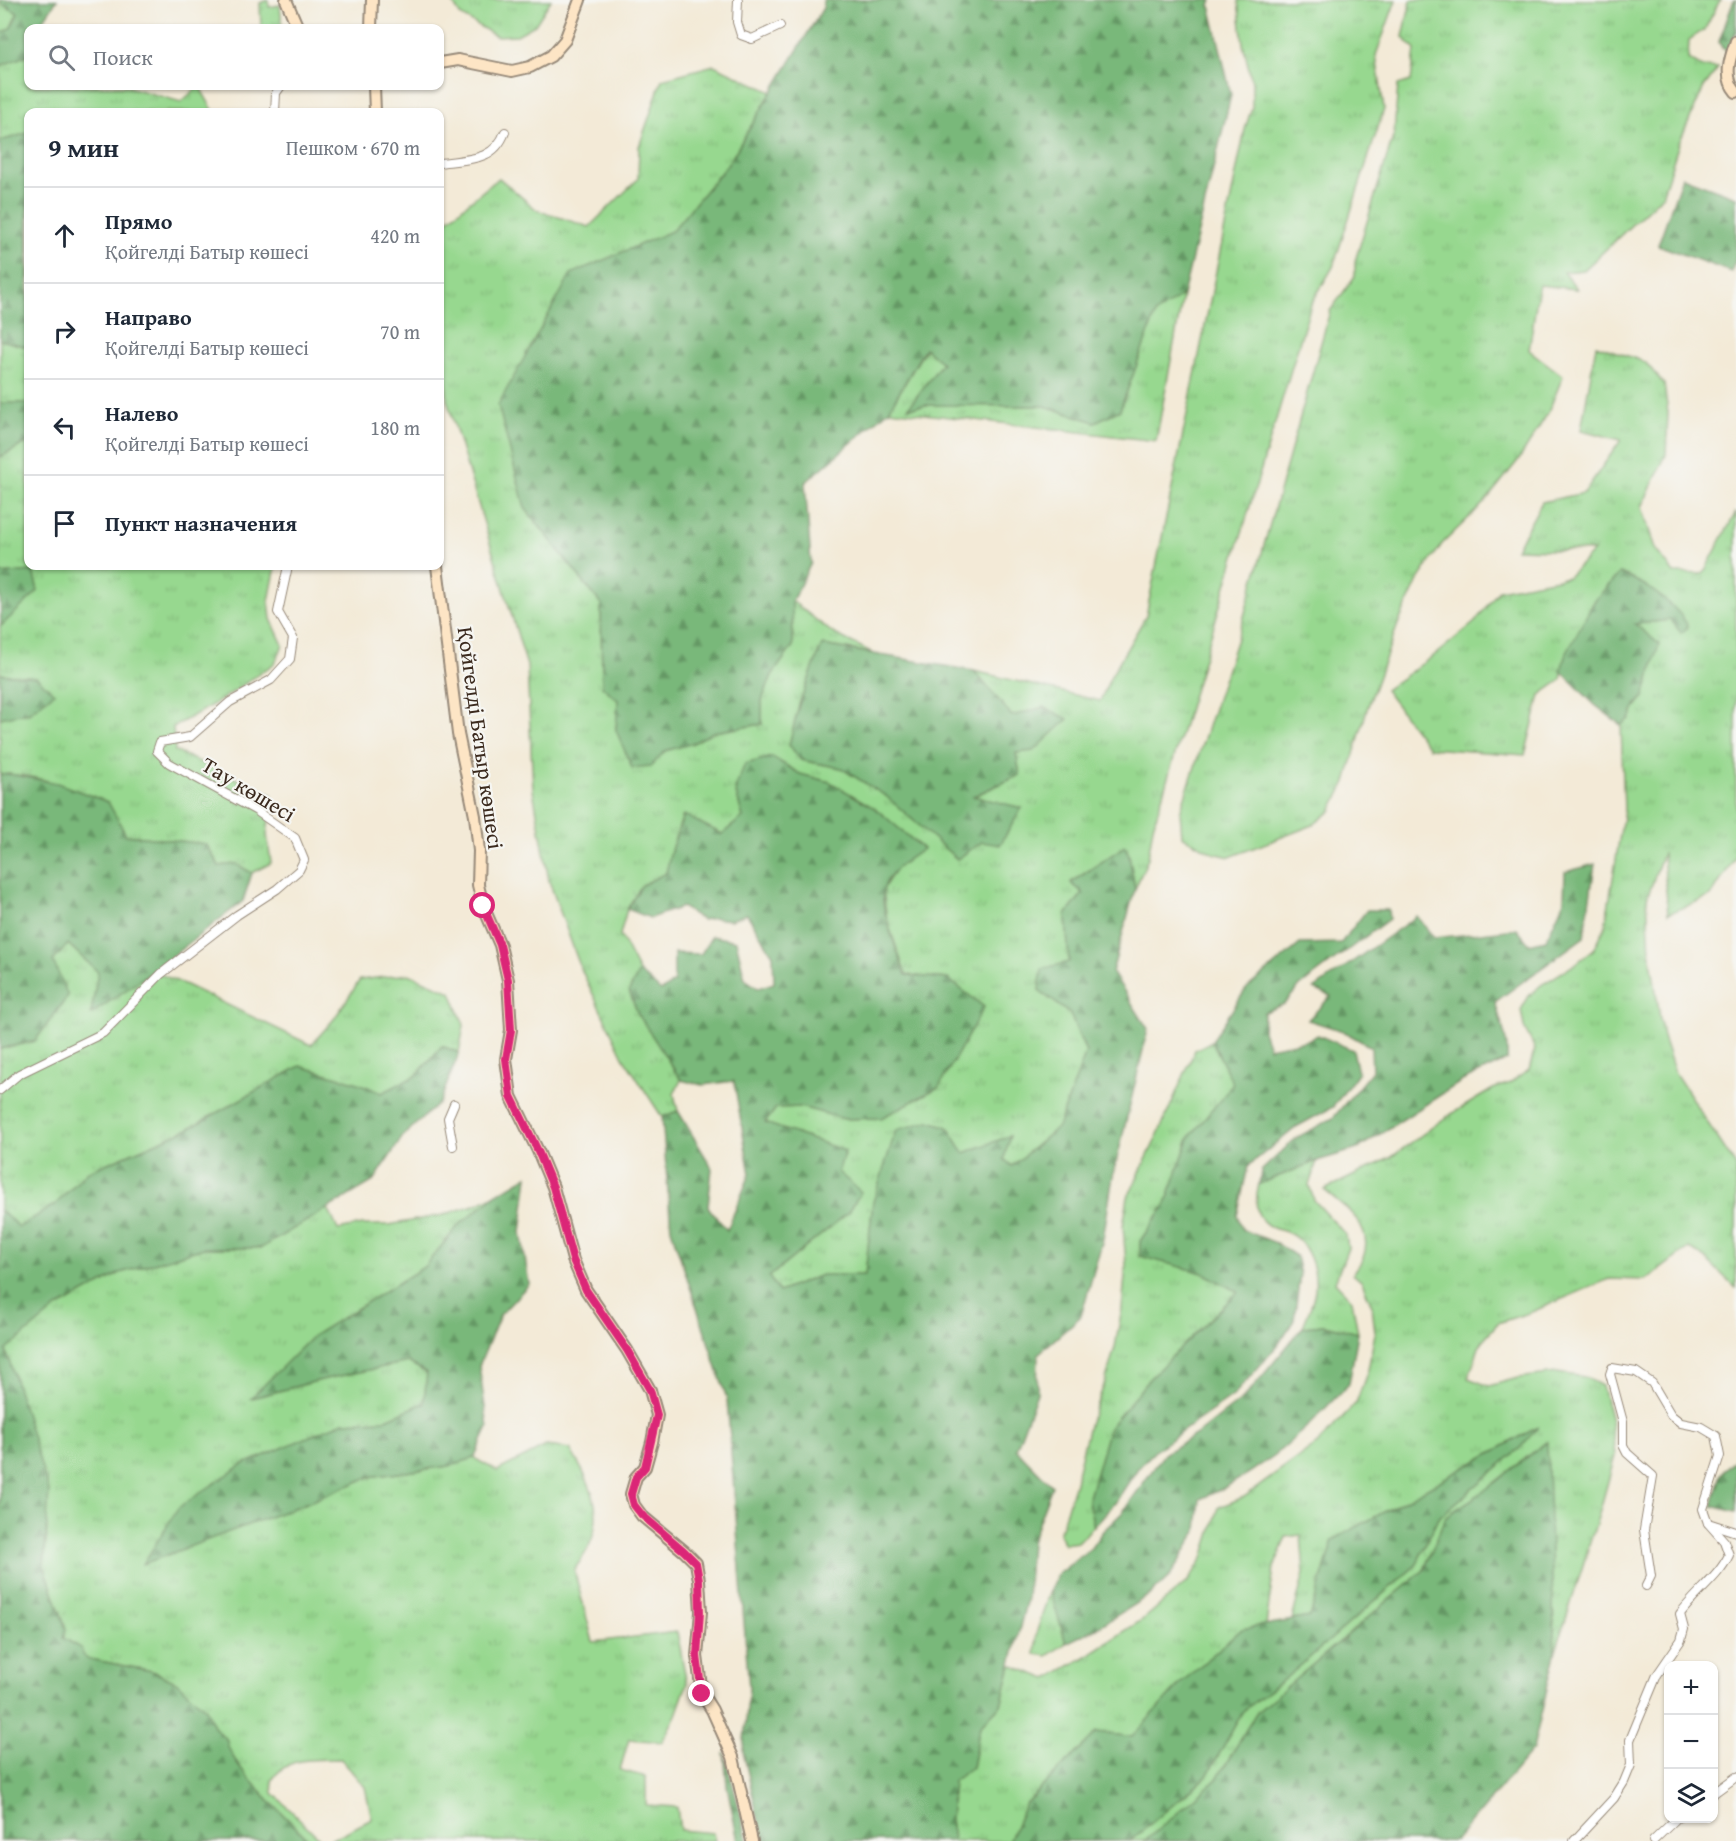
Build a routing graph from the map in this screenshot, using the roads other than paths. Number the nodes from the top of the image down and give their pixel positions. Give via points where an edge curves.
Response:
1 (286, 0) edge
2 (372, 0) edge
3 (580, 0) edge
4 (738, 0) edge
5 (296, 24) edge
6 (371, 24) edge
7 (780, 26) dead end
8 (1736, 41) edge
9 (444, 62) edge
10 (278, 90) edge
11 (374, 90) edge
12 (1736, 92) edge
13 (275, 108) edge
14 (375, 108) edge
15 (505, 132) dead end
16 (444, 162) edge
17 (287, 570) edge
18 (438, 570) edge
19 (0, 1090) edge
20 (454, 1104) dead end
21 (453, 1146) dead end
22 (1708, 1523) junction
23 (1736, 1532) edge
24 (1646, 1586) dead end
25 (1736, 1777) edge
26 (1718, 1790) edge
27 (1672, 1823) edge
28 (752, 1841) edge
29 (1574, 1841) edge
30 (1653, 1841) edge

1 - 5 street
2 - 6 street
3 - 9 street via 565,40 551,56 530,67 512,71 458,60
4 - 7 street via 741,35 752,39
8 - 12 street via 1729,61 1730,85
10 - 13 street
11 - 14 street
15 - 16 street via 500,145 487,156
17 - 19 street, Тау көшесі via 278,612 293,638 290,659 271,681 230,702 190,737 160,742 158,751 169,763 255,810 294,838 304,860 299,870 161,974 103,1033 19,1074
18 - 28 street, Қойгелді Батыр көшесі via 458,734 477,827 477,885 500,945 508,980 511,1030 506,1059 511,1096 553,1187 573,1260 586,1290 650,1390 657,1415 645,1467 636,1477 631,1494 642,1515 696,1563 700,1612 697,1656 702,1694 733,1757
20 - 21 street via 448,1118
22 - 23 street
22 - 24 street via 1703,1509 1720,1456 1716,1436 1671,1415 1652,1383 1636,1372 1612,1368 1623,1422 1623,1445 1653,1476 1644,1530 1651,1576
22 - 29 street via 1724,1541 1729,1555 1680,1614 1681,1640 1657,1675 1630,1740 1631,1765 1624,1782
25 - 26 street
27 - 30 street

